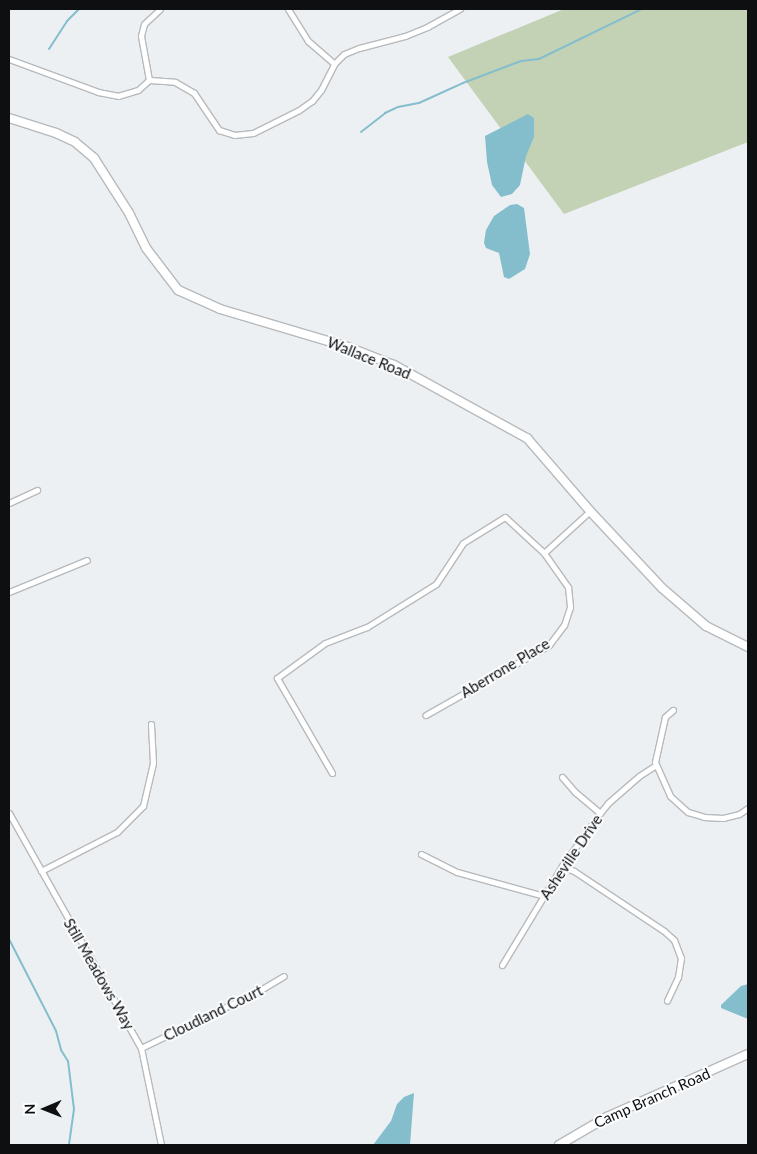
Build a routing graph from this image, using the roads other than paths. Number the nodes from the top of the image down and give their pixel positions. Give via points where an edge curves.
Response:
1 (160, 9) edge
2 (288, 9) edge
3 (460, 9) edge
4 (9, 59) edge
5 (334, 64) junction
6 (149, 80) junction
7 (9, 118) edge
8 (37, 490) dead end
9 (9, 503) edge
10 (590, 511) junction
11 (544, 553) junction
12 (87, 560) dead end
13 (9, 592) edge
14 (748, 647) edge
15 (673, 710) dead end
16 (426, 716) dead end
17 (151, 724) dead end
18 (656, 766) junction
19 (332, 773) dead end
20 (562, 777) dead end
21 (748, 808) edge
22 (9, 813) edge
23 (600, 813) junction
24 (421, 854) dead end
25 (562, 866) junction
26 (41, 871) junction
27 (544, 896) junction
28 (502, 965) dead end
29 (284, 976) dead end
30 (667, 1001) dead end
31 (141, 1048) junction
32 (748, 1054) edge
33 (161, 1145) edge
34 (558, 1145) edge

1 - 6 street via 144,24 141,36
2 - 5 street via 308,41
3 - 5 street via 405,36 352,51
4 - 6 street via 98,92 118,96 138,90
5 - 6 street via 312,101 252,133 234,134 219,130 194,93 175,82
7 - 10 street, Wallace Road via 56,133 75,142 94,158 130,213 146,248 178,290 220,309 348,347 394,365 527,438
8 - 9 street
10 - 11 street
10 - 14 street, Wallace Road via 662,588 691,614 706,626
11 - 16 street, Aberrone Place via 568,587 570,607 564,625 549,645
11 - 19 street, Aberrone Place via 505,517 464,542 436,584 367,627 325,643 277,678
12 - 13 street
15 - 18 street via 665,717 658,741
17 - 26 street via 153,763 143,806 117,832
18 - 21 street via 670,796 688,812 723,818
18 - 23 street, Asheville Drive via 639,776
20 - 23 street
22 - 26 street, Still Meadows Way
23 - 25 street, Asheville Drive
24 - 27 street via 457,872
25 - 27 street, Asheville Drive
25 - 30 street via 664,930 674,940 680,958 678,976
26 - 31 street, Still Meadows Way
27 - 28 street, Asheville Drive
29 - 31 street, Cloudland Court
31 - 33 street, Still Meadows Way
32 - 34 street, Camp Branch Road via 607,1117

